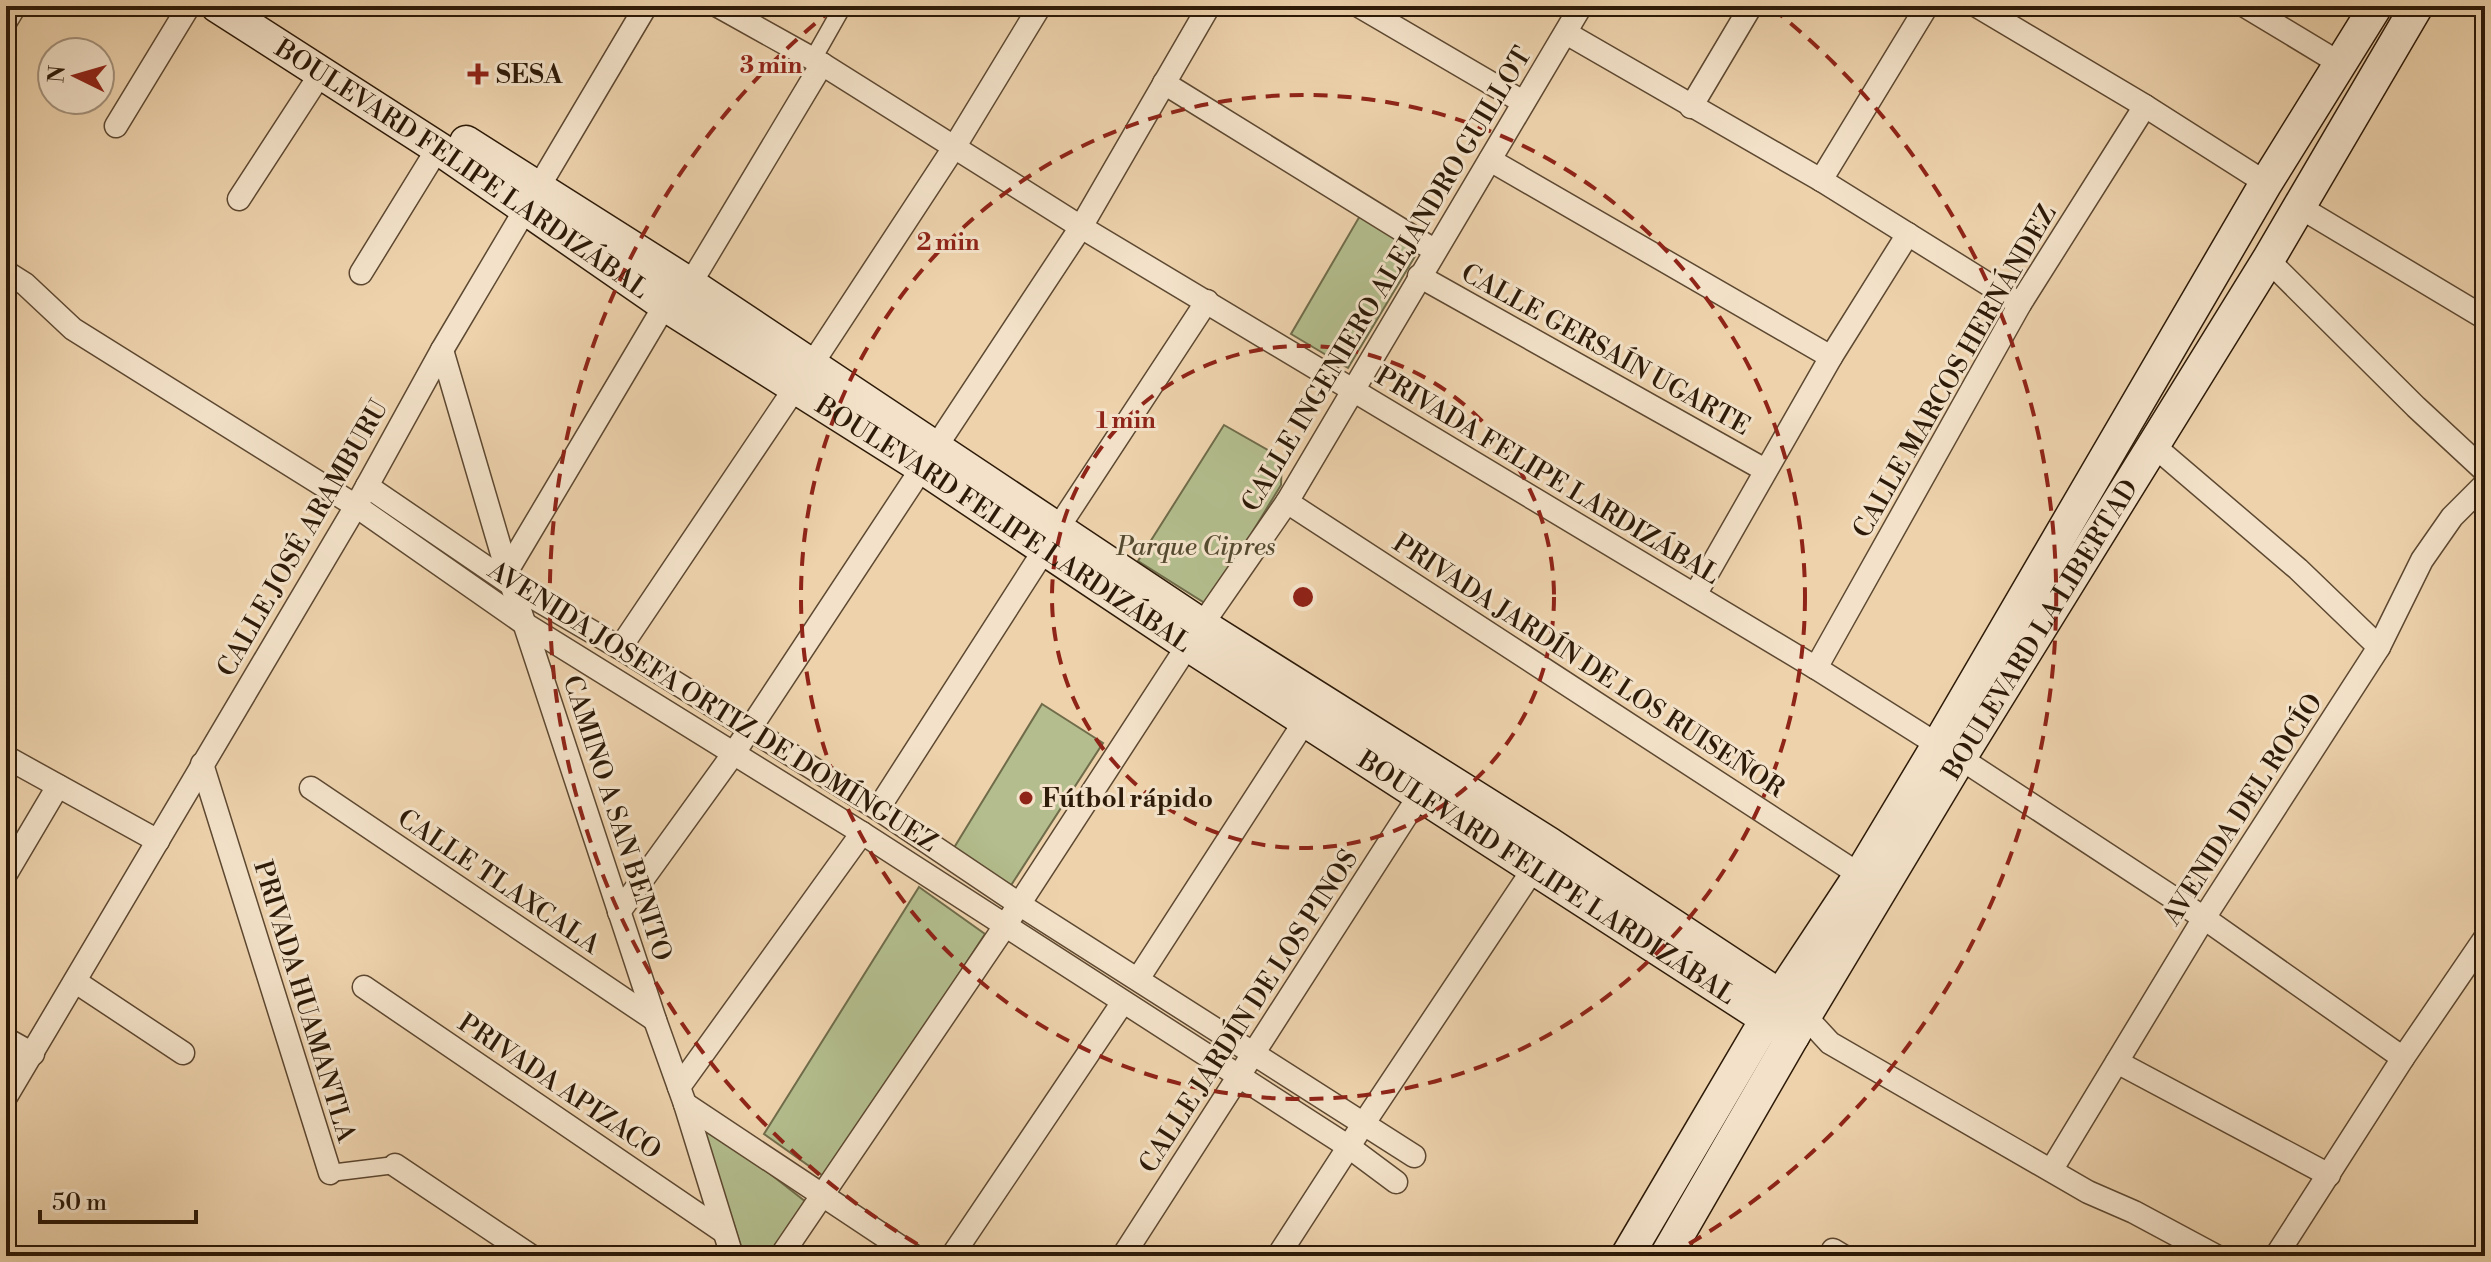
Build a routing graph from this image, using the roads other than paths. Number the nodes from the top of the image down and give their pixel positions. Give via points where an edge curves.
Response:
1 (15, 6) edge
2 (189, 6) edge
3 (217, 6) edge
4 (257, 6) edge
5 (646, 6) edge
6 (718, 6) edge
7 (843, 6) edge
8 (1040, 6) edge
9 (1209, 6) edge
10 (1359, 6) edge
11 (1581, 6) edge
12 (1751, 6) edge
13 (1927, 6) edge
14 (1977, 6) edge
15 (2245, 6) edge
16 (2376, 6) edge
17 (2417, 6) edge
18 (6, 21) edge
19 (1566, 33) junction
20 (309, 57) junction
21 (818, 62) junction
22 (2341, 64) junction
23 (1164, 83) junction
24 (1523, 102) junction
25 (2145, 106) junction
26 (1691, 107) junction
27 (116, 126) dead end
28 (955, 146) junction
29 (438, 148) junction
30 (1490, 160) junction
31 (1821, 180) junction
32 (2266, 183) junction
33 (239, 199) dead end
34 (532, 199) junction
35 (2298, 206) junction
36 (1081, 227) junction
37 (1908, 234) junction
38 (1434, 250) junction
39 (2268, 260) junction
40 (6, 272) edge
41 (361, 273) dead end
42 (1419, 276) junction
43 (690, 284) junction
44 (1207, 301) junction
45 (2020, 304) junction
46 (665, 305) junction
47 (2485, 318) edge
48 (442, 350) junction
49 (1831, 357) junction
50 (804, 376) junction
51 (1353, 392) junction
52 (2154, 446) junction
53 (930, 457) junction
54 (1765, 470) junction
55 (2485, 471) edge
56 (2485, 484) edge
57 (361, 496) junction
58 (1287, 502) junction
59 (1051, 539) junction
60 (510, 578) junction
61 (1695, 595) junction
62 (525, 624) junction
63 (1195, 635) junction
64 (2379, 647) junction
65 (620, 648) junction
66 (1816, 668) junction
67 (1305, 721) junction
68 (749, 728) junction
69 (1949, 752) junction
70 (734, 753) junction
71 (6, 757) edge
72 (202, 764) junction
73 (58, 786) junction
74 (311, 788) dead end
75 (1419, 796) junction
76 (878, 809) junction
77 (862, 833) junction
78 (158, 841) junction
79 (1543, 856) junction
80 (6, 874) edge
81 (1860, 875) junction
82 (1019, 904) junction
83 (619, 912) junction
84 (2204, 918) junction
85 (1005, 926) junction
86 (2485, 938) edge
87 (1138, 979) junction
88 (76, 982) junction
89 (364, 987) dead end
90 (1123, 1002) junction
91 (1786, 1017) junction
92 (655, 1020) junction
93 (6, 1039) edge
94 (183, 1053) dead end
95 (33, 1054) junction
96 (1255, 1054) junction
97 (2403, 1058) junction
98 (2117, 1062) junction
99 (1239, 1077) junction
100 (682, 1096) junction
101 (6, 1097) edge
102 (1364, 1123) junction
103 (1349, 1147) junction
104 (1414, 1156) dead end
105 (395, 1165) joint
106 (2052, 1169) junction
107 (330, 1173) joint
108 (2329, 1175) junction
109 (1396, 1182) dead end
110 (822, 1196) junction
111 (724, 1232) junction
112 (531, 1256) edge
113 (732, 1256) edge
114 (781, 1256) edge
115 (914, 1256) edge
116 (952, 1256) edge
117 (1123, 1256) edge
118 (1278, 1256) edge
119 (1627, 1256) edge
120 (1666, 1256) edge
121 (2216, 1256) edge
122 (2276, 1256) edge

1 - 18 street
2 - 27 street
3 - 20 main road, BOULEVARD FELIPE LARDIZÁBAL
4 - 20 main road, BOULEVARD FELIPE LARDIZÁBAL
5 - 34 street, CALLE JOSÉ ARAMBURU
6 - 21 street, PRIVADA FELIPE LARDIZÁBAL
7 - 21 street
8 - 28 street
9 - 23 street
10 - 24 street
11 - 19 street, CALLE INGENIERO ALEJANDRO GUILLOT
12 - 26 street
13 - 31 street
14 - 25 street
15 - 22 street
16 - 22 main road, BOULEVARD LA LIBERTAD
17 - 35 main road, BOULEVARD LA LIBERTAD
19 - 24 street, CALLE INGENIERO ALEJANDRO GUILLOT
19 - 26 street
20 - 29 main road, BOULEVARD FELIPE LARDIZÁBAL
20 - 33 street
20 - 34 main road, BOULEVARD FELIPE LARDIZÁBAL
21 - 28 street, PRIVADA FELIPE LARDIZÁBAL
21 - 43 street
22 - 32 main road, BOULEVARD LA LIBERTAD
23 - 36 street
23 - 38 street
24 - 30 street, CALLE INGENIERO ALEJANDRO GUILLOT
25 - 32 street
25 - 45 street, CALLE MARCOS HERNÁNDEZ
26 - 31 street
28 - 36 street, PRIVADA FELIPE LARDIZÁBAL
28 - 50 street
29 - 34 main road, BOULEVARD FELIPE LARDIZÁBAL
29 - 41 street
30 - 38 street, CALLE INGENIERO ALEJANDRO GUILLOT
30 - 49 street
31 - 37 street
32 - 69 main road, BOULEVARD LA LIBERTAD
34 - 43 main road, BOULEVARD FELIPE LARDIZÁBAL
34 - 46 main road, BOULEVARD FELIPE LARDIZÁBAL
34 - 48 street, CALLE JOSÉ ARAMBURU
35 - 39 main road, BOULEVARD LA LIBERTAD
35 - 47 street
36 - 44 street, PRIVADA FELIPE LARDIZÁBAL
36 - 53 street
37 - 45 street
37 - 49 street
38 - 42 street, CALLE INGENIERO ALEJANDRO GUILLOT
39 - 52 main road, BOULEVARD LA LIBERTAD
39 - 55 street
40 - 57 street, AVENIDA JOSEFA ORTIZ DE DOMÍNGUEZ via 73,329
42 - 51 street, CALLE INGENIERO ALEJANDRO GUILLOT
42 - 54 street, CALLE GERSAÍN UGARTE
43 - 50 main road, BOULEVARD FELIPE LARDIZÁBAL
44 - 51 street, PRIVADA FELIPE LARDIZÁBAL
44 - 59 street
45 - 66 street, CALLE MARCOS HERNÁNDEZ
46 - 50 main road, BOULEVARD FELIPE LARDIZÁBAL
46 - 60 street
48 - 57 street, CALLE JOSÉ ARAMBURU
48 - 60 street, CAMINO A SAN BENITO
49 - 54 street
50 - 53 main road, BOULEVARD FELIPE LARDIZÁBAL
50 - 65 street
51 - 58 street, CALLE INGENIERO ALEJANDRO GUILLOT
51 - 61 street, PRIVADA FELIPE LARDIZÁBAL
52 - 64 street via 2298,569
52 - 69 main road, BOULEVARD LA LIBERTAD
53 - 59 main road, BOULEVARD FELIPE LARDIZÁBAL
53 - 68 street
54 - 61 street
56 - 64 street, AVENIDA DEL ROCÍO via 2452,517 2422,560
57 - 60 street, AVENIDA JOSEFA ORTIZ DE DOMÍNGUEZ
57 - 62 street, AVENIDA JOSEFA ORTIZ DE DOMÍNGUEZ
57 - 72 street, CALLE JOSÉ ARAMBURU
58 - 63 street, CALLE INGENIERO ALEJANDRO GUILLOT
58 - 81 street, PRIVADA JARDÍN DE LOS RUISEÑOR
59 - 63 main road, BOULEVARD FELIPE LARDIZÁBAL
59 - 76 street
60 - 62 street, CAMINO A SAN BENITO
60 - 65 street, AVENIDA JOSEFA ORTIZ DE DOMÍNGUEZ
61 - 66 street, PRIVADA FELIPE LARDIZÁBAL
62 - 70 street, AVENIDA JOSEFA ORTIZ DE DOMÍNGUEZ
62 - 83 street, CAMINO A SAN BENITO
63 - 67 main road, BOULEVARD FELIPE LARDIZÁBAL
63 - 79 main road, BOULEVARD FELIPE LARDIZÁBAL
63 - 82 street, CALLE INGENIERO ALEJANDRO GUILLOT
64 - 84 street, AVENIDA DEL ROCÍO
65 - 68 street, AVENIDA JOSEFA ORTIZ DE DOMÍNGUEZ
66 - 69 street, PRIVADA FELIPE LARDIZÁBAL
67 - 75 main road, BOULEVARD FELIPE LARDIZÁBAL
67 - 87 street
68 - 70 street
68 - 76 street, AVENIDA JOSEFA ORTIZ DE DOMÍNGUEZ
69 - 81 main road, BOULEVARD LA LIBERTAD
69 - 84 street, PRIVADA FELIPE LARDIZÁBAL
69 - 91 main road, BOULEVARD LA LIBERTAD
70 - 77 street, AVENIDA JOSEFA ORTIZ DE DOMÍNGUEZ
70 - 83 street
71 - 73 street
72 - 78 street, CALLE JOSÉ ARAMBURU
72 - 107 street, PRIVADA HUAMANTLA
73 - 78 street
73 - 80 street
74 - 92 street, CALLE TLAXCALA
75 - 79 main road, BOULEVARD FELIPE LARDIZÁBAL
75 - 96 street, CALLE JARDÍN DE LOS PINOS
76 - 82 street, AVENIDA JOSEFA ORTIZ DE DOMÍNGUEZ
77 - 85 street, AVENIDA JOSEFA ORTIZ DE DOMÍNGUEZ
77 - 100 street
78 - 88 street, CALLE JOSÉ ARAMBURU
79 - 91 main road, BOULEVARD FELIPE LARDIZÁBAL
79 - 102 street
81 - 91 main road, BOULEVARD LA LIBERTAD
82 - 85 street, CALLE INGENIERO ALEJANDRO GUILLOT
82 - 87 street, AVENIDA JOSEFA ORTIZ DE DOMÍNGUEZ
83 - 92 street, CAMINO A SAN BENITO
84 - 97 street, PRIVADA FELIPE LARDIZÁBAL
84 - 98 street, AVENIDA DEL ROCÍO
85 - 90 street, AVENIDA JOSEFA ORTIZ DE DOMÍNGUEZ
85 - 110 street, CALLE INGENIERO ALEJANDRO GUILLOT
86 - 97 street
87 - 96 street, AVENIDA JOSEFA ORTIZ DE DOMÍNGUEZ
88 - 94 street
88 - 95 street, CALLE JOSÉ ARAMBURU
89 - 111 street, PRIVADA APIZACO
90 - 99 street, AVENIDA JOSEFA ORTIZ DE DOMÍNGUEZ
90 - 116 street
91 - 106 street
91 - 119 main road, BOULEVARD LA LIBERTAD
91 - 120 main road, BOULEVARD LA LIBERTAD
92 - 100 street, CAMINO A SAN BENITO
93 - 95 street
95 - 101 street, CALLE JOSÉ ARAMBURU
96 - 99 street, CALLE JARDÍN DE LOS PINOS
96 - 102 street, AVENIDA JOSEFA ORTIZ DE DOMÍNGUEZ
97 - 108 street
98 - 106 street, AVENIDA DEL ROCÍO
98 - 108 street
99 - 103 street, AVENIDA JOSEFA ORTIZ DE DOMÍNGUEZ
99 - 117 street, CALLE JARDÍN DE LOS PINOS
100 - 110 street
100 - 111 street, CAMINO A SAN BENITO
102 - 103 street
102 - 104 street, AVENIDA JOSEFA ORTIZ DE DOMÍNGUEZ
103 - 109 street, AVENIDA JOSEFA ORTIZ DE DOMÍNGUEZ
103 - 118 street
105 - 107 street, PRIVADA HUAMANTLA
105 - 112 street, PRIVADA HUAMANTLA
106 - 121 street
108 - 122 street
110 - 114 street, CALLE INGENIERO ALEJANDRO GUILLOT
110 - 115 street
111 - 113 street, CAMINO A SAN BENITO

